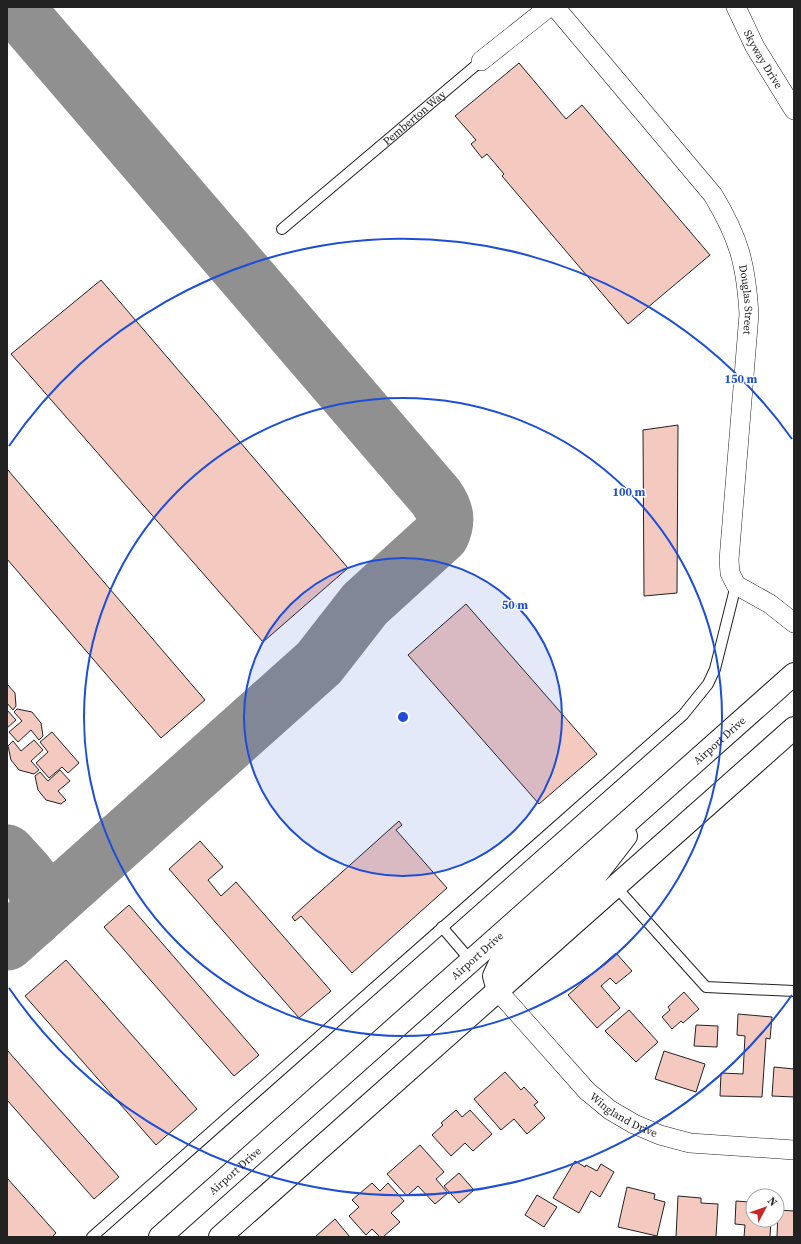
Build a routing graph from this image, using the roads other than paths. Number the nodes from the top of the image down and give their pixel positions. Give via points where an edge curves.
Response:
1 (549, 7) edge
2 (555, 7) edge
3 (736, 7) edge
4 (481, 61) joint
5 (794, 110) edge
6 (282, 229) dead end
7 (736, 585) junction
8 (794, 623) edge
9 (794, 674) edge
10 (794, 728) edge
11 (652, 801) junction
12 (616, 887) junction
13 (442, 927) junction
14 (471, 961) junction
15 (794, 990) edge
16 (498, 991) junction
17 (794, 1150) edge
18 (92, 1237) edge
19 (160, 1237) edge
20 (220, 1237) edge

1 - 4 street, Pemberton Way
2 - 7 street, Douglas Street via 713,195 729,221 740,248 750,314 729,560 730,573
3 - 5 street, Skyway Drive via 755,47
4 - 6 lane, Pemberton Way
7 - 8 street via 770,604
7 - 13 lane via 715,669 708,684 682,715
9 - 11 main road, Airport Drive
10 - 12 main road
11 - 14 main road, Airport Drive
11 - 16 main road via 592,880 500,963 494,976
12 - 15 lane via 706,987
12 - 16 main road
13 - 14 lane
13 - 18 lane
14 - 19 main road, Airport Drive
16 - 17 street, Wingland Drive via 587,1090 610,1110 634,1124 660,1135 690,1143
16 - 20 main road

